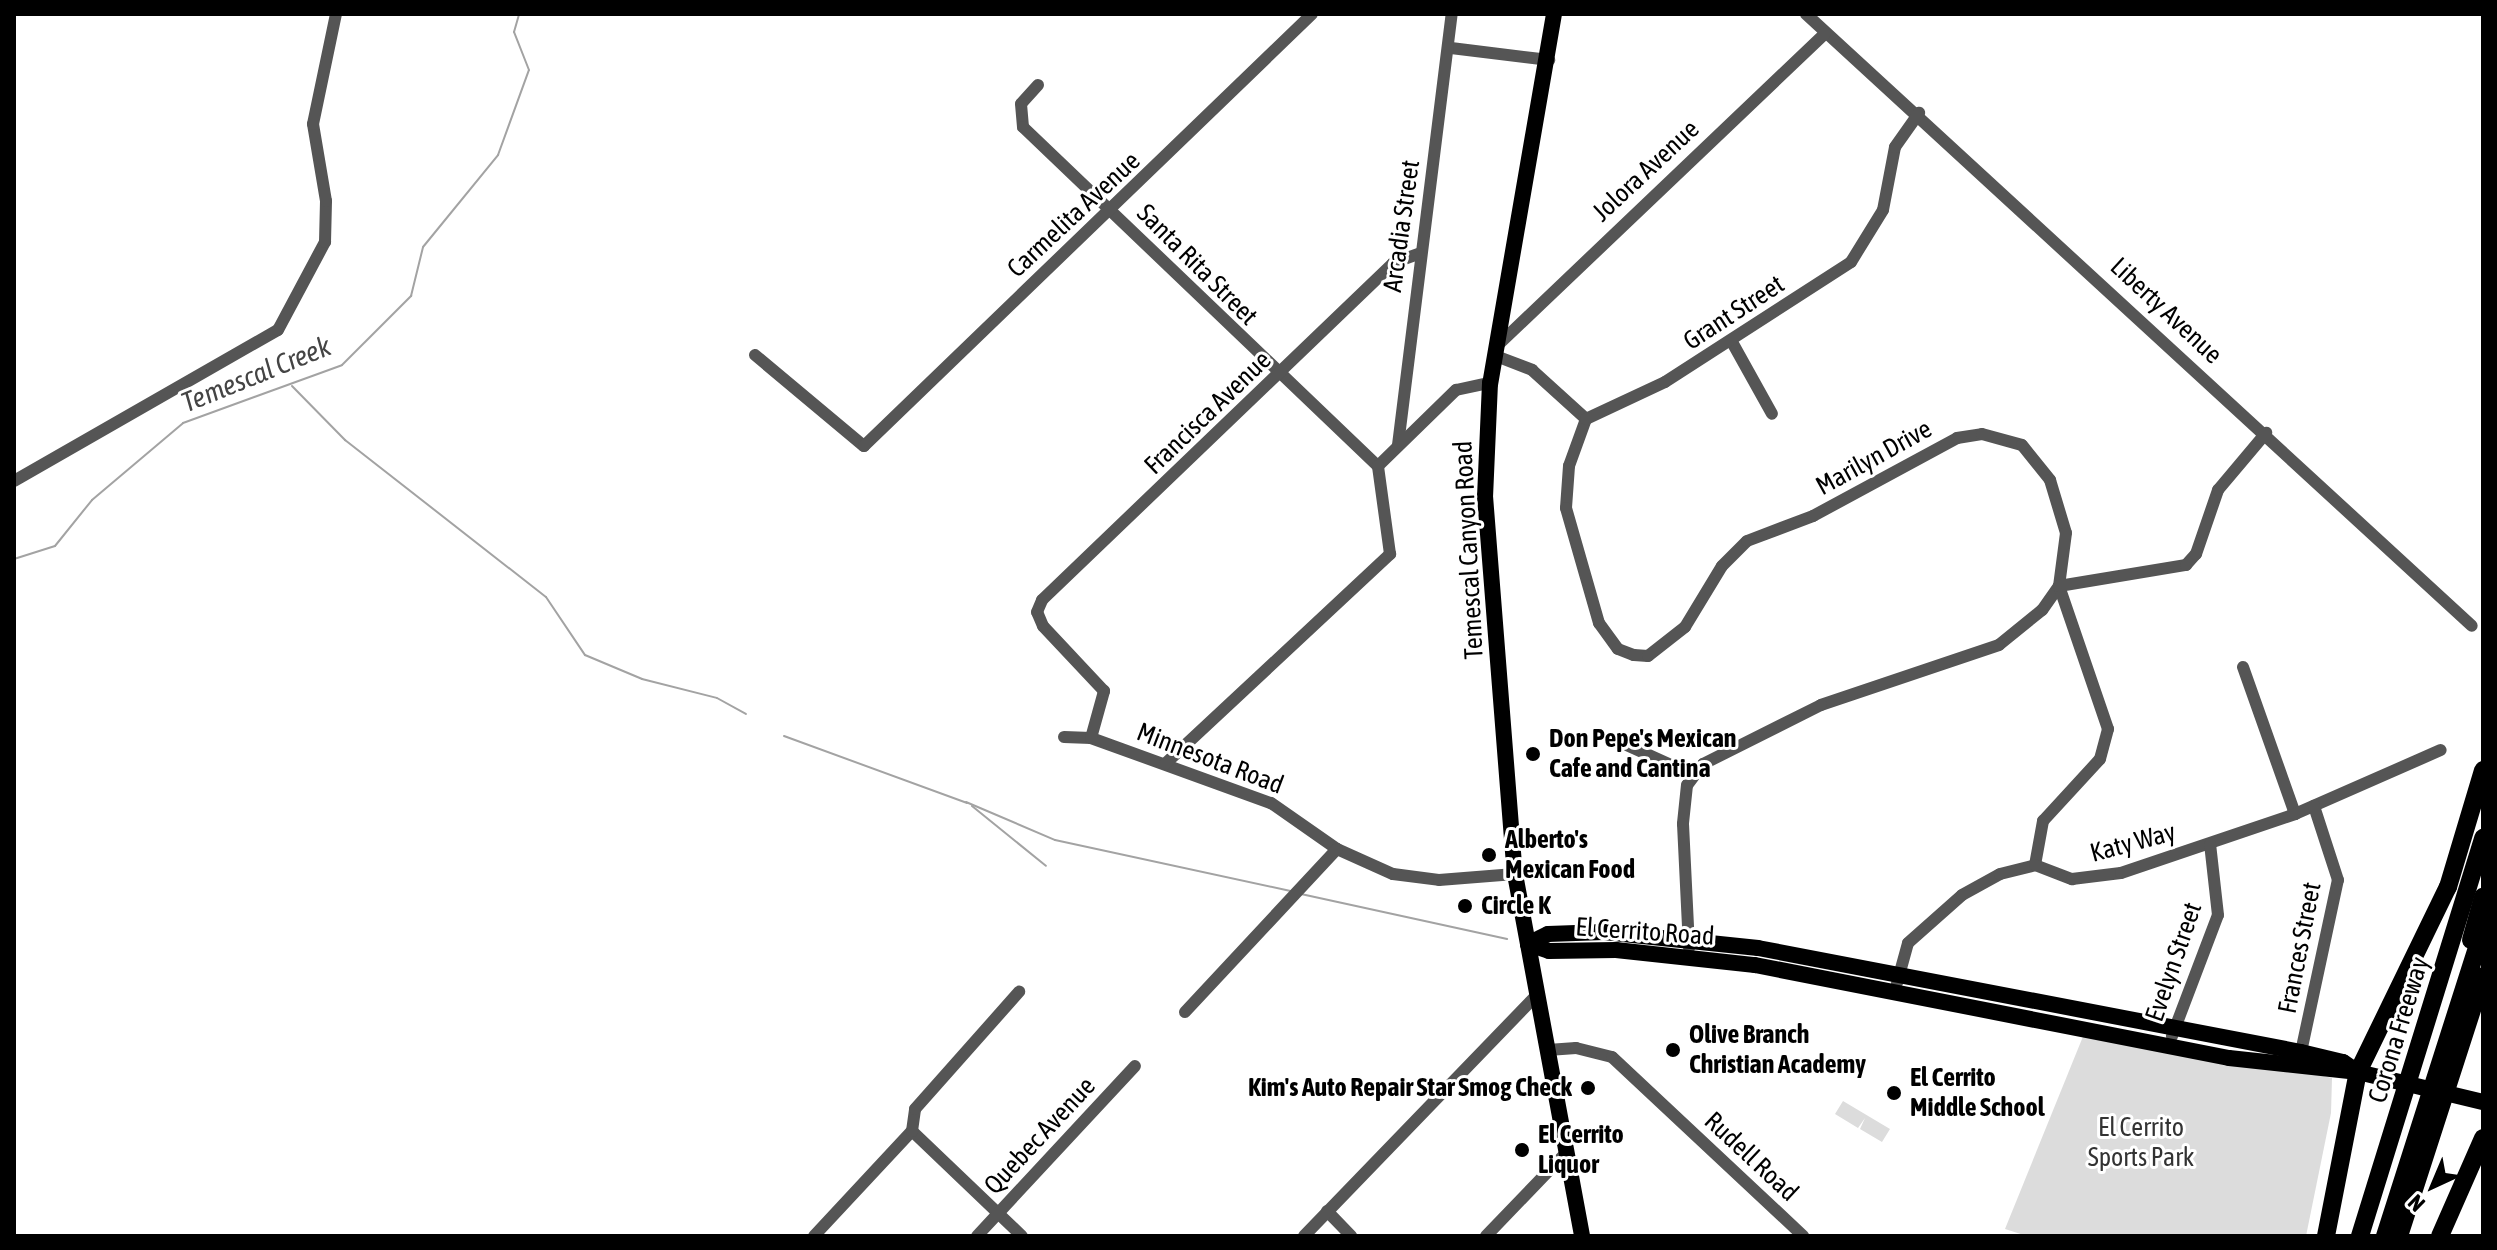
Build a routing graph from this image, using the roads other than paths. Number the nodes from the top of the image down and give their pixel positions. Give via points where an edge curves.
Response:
1 (336, 14) edge
2 (1312, 14) edge
3 (1452, 14) edge
4 (1554, 14) edge
5 (1806, 14) edge
6 (1825, 34) junction
7 (1451, 48) junction
8 (1549, 60) junction
9 (1038, 85) dead end
10 (1919, 113) junction
11 (1109, 210) junction
12 (1418, 254) junction
13 (1732, 342) junction
14 (1498, 350) junction
15 (755, 355) dead end
16 (1279, 377) junction
17 (1490, 383) junction
18 (1772, 414) dead end
19 (1586, 419) junction
20 (2266, 433) junction
21 (1398, 445) junction
22 (1378, 466) junction
23 (14, 481) edge
24 (2059, 586) junction
25 (2472, 626) dead end
26 (2243, 667) dead end
27 (1064, 737) dead end
28 (1091, 738) junction
29 (1620, 742) dead end
30 (2441, 750) dead end
31 (1165, 764) junction
32 (2483, 770) edge
33 (1693, 775) junction
34 (2314, 806) junction
35 (2295, 814) junction
36 (2483, 838) edge
37 (2210, 844) junction
38 (1337, 849) junction
39 (2035, 865) junction
40 (1515, 874) junction
41 (2483, 875) edge
42 (2483, 897) edge
43 (2483, 928) edge
44 (1689, 938) junction
45 (1528, 944) junction
46 (1688, 955) junction
47 (2483, 976) edge
48 (1898, 982) junction
49 (1019, 992) dead end
50 (1538, 994) junction
51 (1185, 1012) dead end
52 (2174, 1029) junction
53 (2170, 1047) junction
54 (1548, 1050) junction
55 (2301, 1052) junction
56 (2433, 1063) junction
57 (1135, 1066) dead end
58 (2358, 1072) junction
59 (2483, 1102) edge
60 (2417, 1112) junction
61 (912, 1131) junction
62 (2483, 1138) edge
63 (1566, 1153) junction
64 (1327, 1211) junction
65 (998, 1213) junction
66 (814, 1236) edge
67 (977, 1236) edge
68 (1022, 1236) edge
69 (1304, 1236) edge
70 (1351, 1236) edge
71 (1486, 1236) edge
72 (1582, 1236) edge
73 (1803, 1236) edge
74 (2326, 1236) edge
75 (2360, 1236) edge
76 (2372, 1236) edge
77 (2385, 1236) edge
78 (2399, 1236) edge
79 (2440, 1236) edge

1 - 23 street via 313,124 326,201 325,242 285,321 256,348
2 - 11 street, Carmelita Avenue
3 - 7 street, Arcadia Street
4 - 8 main road, Temescal Canyon Road
5 - 6 street, Liberty Avenue
6 - 10 street, Liberty Avenue
6 - 14 street, Jolora Avenue
7 - 8 street
7 - 12 street, Arcadia Street
8 - 14 main road, Temescal Canyon Road
9 - 11 street, Santa Rita Street via 1021,104 1023,127
10 - 13 street, Grant Street via 1895,147 1883,210 1868,242 1851,262
10 - 20 street, Liberty Avenue
11 - 15 street, Carmelita Avenue via 864,446
11 - 16 street, Santa Rita Street
12 - 16 street, Francisca Avenue via 1393,263
12 - 21 street, Arcadia Street
13 - 18 street
13 - 19 street, Grant Street
14 - 17 main road, Temescal Canyon Road
14 - 19 street via 1532,370
16 - 22 street, Santa Rita Street
16 - 28 street, Francisca Avenue via 1042,600 1037,612 1104,691
17 - 21 street via 1456,390
17 - 40 main road, Temescal Canyon Road via 1485,496
19 - 24 street, Marilyn Drive via 1565,501 1599,623 1618,649 1648,656 1662,647 1685,627 1722,566 1747,541 1813,516 1944,444 1982,434 2022,445 2050,480 2066,533
20 - 24 street via 2218,490 2196,554 2186,565
20 - 25 street, Liberty Avenue
21 - 22 street
22 - 31 street via 1390,554
24 - 33 street via 2032,620 1999,645 1821,705 1703,764
24 - 39 street via 2108,729 2100,759 2043,821
26 - 35 street
27 - 28 street, Minnesota Road
28 - 31 street, Minnesota Road
29 - 33 street
30 - 34 street, Katy Way
31 - 38 street, Minnesota Road via 1271,803
32 - 58 highway via 2448,887
33 - 44 street via 1683,824
34 - 35 street, Katy Way
34 - 55 street, Frances Street via 2338,880
35 - 37 street, Katy Way
36 - 56 highway, Corona Freeway
37 - 39 street, Katy Way via 2096,877 2072,879
37 - 52 street, Evelyn Street via 2218,915
38 - 40 street, Minnesota Road via 1416,878
38 - 51 street
39 - 48 street via 1996,876 1948,906 1908,943
40 - 45 main road, Temescal Canyon Road
41 - 56 highway
42 - 56 highway
43 - 56 highway
44 - 45 main road, El Cerrito Road via 1552,933
44 - 46 street
44 - 48 main road, El Cerrito Road
45 - 46 main road, El Cerrito Road via 1549,951
45 - 50 main road, Temescal Canyon Road
46 - 48 main road, El Cerrito Road
47 - 56 highway, Corona Freeway
48 - 52 main road, El Cerrito Road
48 - 53 main road, El Cerrito Road
49 - 61 street via 915,1109
50 - 54 main road, Temescal Canyon Road
50 - 64 street
52 - 53 street, Evelyn Street
52 - 55 main road, El Cerrito Road
53 - 58 main road, El Cerrito Road
54 - 63 main road, Temescal Canyon Road
54 - 73 street, Rudell Road via 1576,1048 1612,1057
55 - 58 main road, El Cerrito Road via 2343,1062
56 - 60 highway, Corona Freeway
56 - 60 highway, Corona Freeway
57 - 65 street, Quebec Avenue
58 - 59 main road, El Cerrito Road
58 - 74 highway
60 - 75 highway, Corona Freeway
60 - 76 highway
60 - 77 highway
60 - 78 highway, Corona Freeway
61 - 65 street
61 - 66 street
62 - 79 highway
63 - 71 street
63 - 72 main road, Temescal Canyon Road
64 - 69 street
64 - 70 street
65 - 67 street, Quebec Avenue
65 - 68 street

